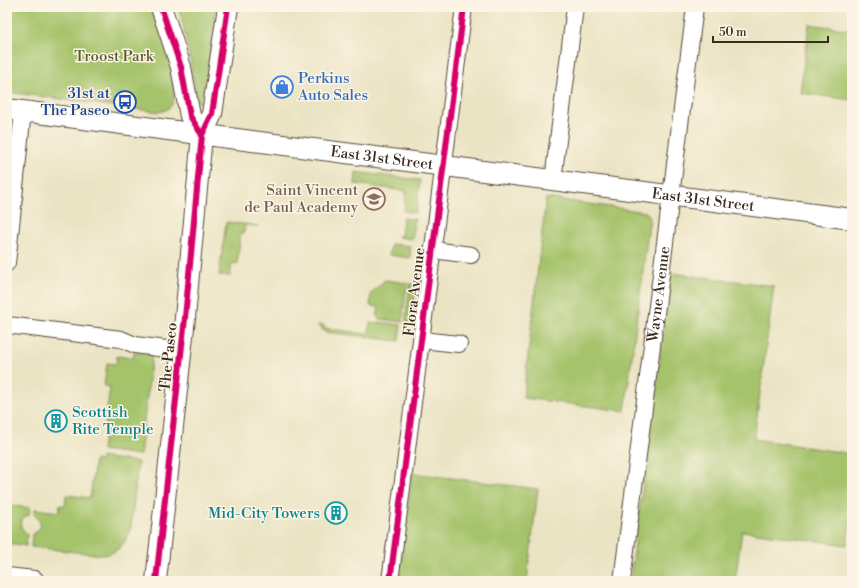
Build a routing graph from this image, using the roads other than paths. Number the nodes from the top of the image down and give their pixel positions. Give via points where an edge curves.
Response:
1 (161, 7) edge
2 (228, 7) edge
3 (464, 7) edge
4 (575, 7) edge
5 (695, 7) edge
6 (15, 110) edge
7 (202, 135) junction
8 (443, 166) junction
9 (553, 180) junction
10 (671, 195) junction
11 (852, 219) edge
12 (8, 245) edge
13 (432, 250) junction
14 (471, 256) dead end
15 (7, 263) edge
16 (7, 325) edge
17 (421, 340) junction
18 (459, 344) dead end
19 (182, 351) junction
20 (7, 578) edge
21 (34, 581) edge
22 (156, 581) edge
23 (390, 581) edge
24 (622, 581) edge

1 - 7 main road via 181,67 190,116
2 - 7 main road, The Paseo via 212,114
3 - 8 street, Flora Avenue
4 - 9 street
5 - 10 street, Wayne Avenue
6 - 7 main road, East 31st Street
6 - 12 street
7 - 8 main road, East 31st Street
7 - 19 main road, The Paseo
8 - 9 main road, East 31st Street
8 - 13 street, Flora Avenue
9 - 10 main road, East 31st Street
10 - 11 main road, East 31st Street
10 - 24 street, Wayne Avenue
12 - 15 street
13 - 14 street
13 - 17 street, Flora Avenue
16 - 19 street via 121,339 135,345
17 - 18 street
17 - 23 street, Flora Avenue
19 - 22 main road, The Paseo
20 - 21 main road

